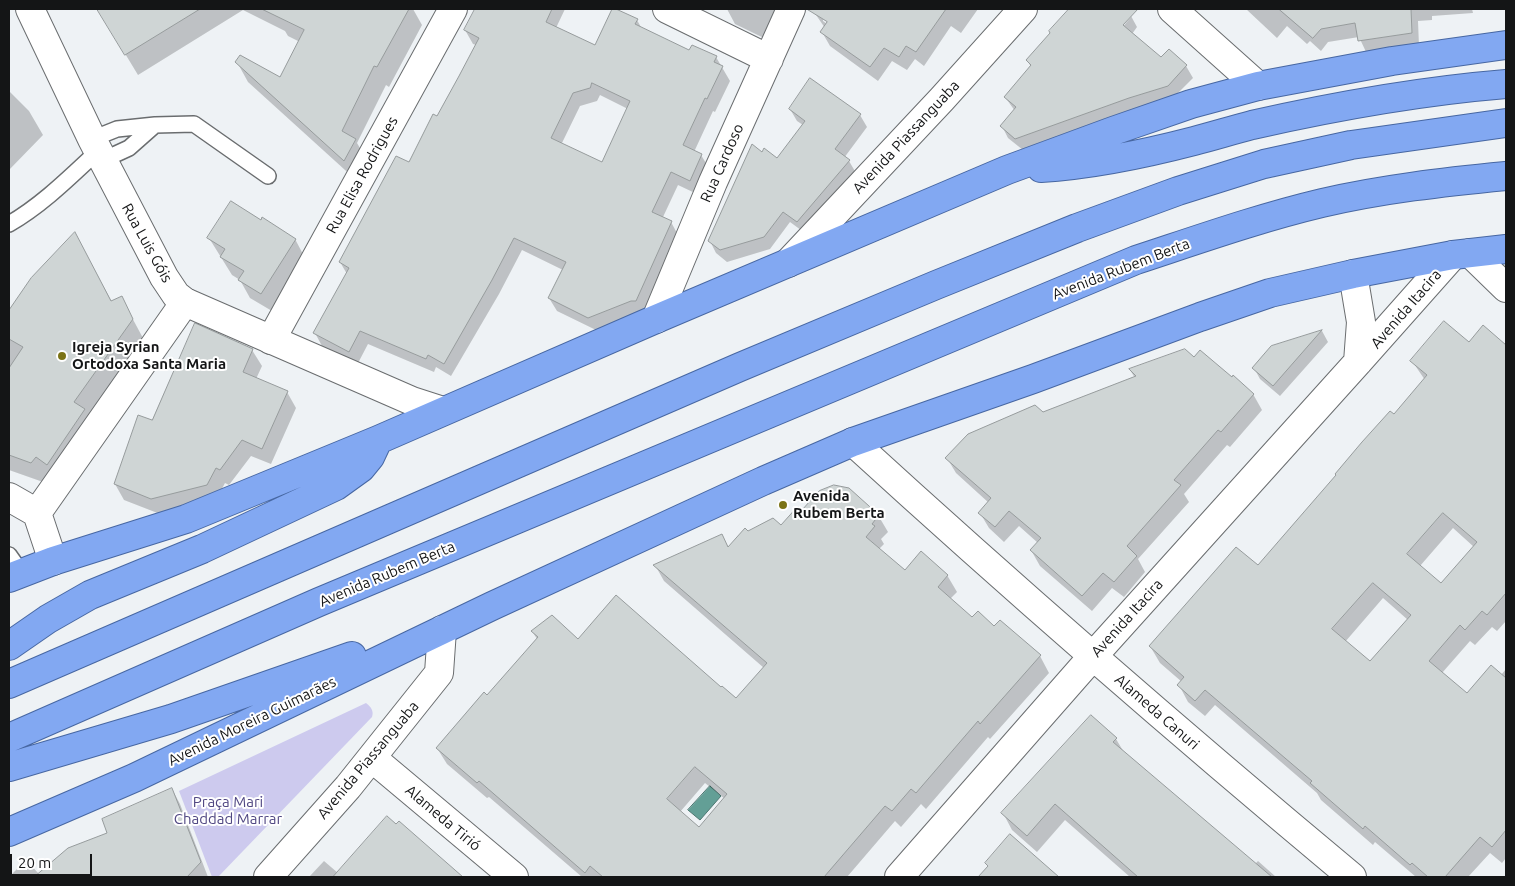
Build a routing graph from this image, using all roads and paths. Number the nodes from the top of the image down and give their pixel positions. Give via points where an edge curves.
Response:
1 (30, 9) edge
2 (453, 9) edge
3 (667, 9) edge
4 (791, 9) edge
5 (1022, 9) edge
6 (1172, 9) edge
7 (1506, 45) edge
8 (769, 59) junction
9 (1506, 84) edge
10 (1258, 86) junction
11 (1506, 123) edge
12 (154, 125) junction
13 (98, 150) junction
14 (1007, 170) junction
15 (268, 176) dead end
16 (1506, 176) edge
17 (9, 224) edge
18 (1506, 249) edge
19 (1461, 254) junction
20 (788, 263) junction
21 (1353, 274) junction
22 (1506, 288) edge
23 (185, 302) junction
24 (656, 318) junction
25 (271, 340) junction
26 (1358, 362) junction
27 (443, 411) junction
28 (378, 440) junction
29 (854, 442) junction
30 (9, 497) edge
31 (37, 513) junction
32 (52, 561) junction
33 (13, 568) edge
34 (492, 606) junction
35 (442, 630) junction
36 (9, 646) edge
37 (1093, 656) junction
38 (9, 684) edge
39 (9, 738) edge
40 (372, 758) junction
41 (9, 766) edge
42 (9, 832) edge
43 (268, 877) edge
44 (514, 877) edge
45 (899, 877) edge
46 (1352, 877) edge

1 - 13 street, Rua Luis Góis
2 - 25 street, Rua Elisa Rodrigues
3 - 8 street
4 - 8 street, Rua Cardoso
5 - 20 street, Avenida Piassanguaba
6 - 10 street
7 - 10 highway via 1392,61
8 - 24 street, Rua Cardoso
9 - 14 highway via 1333,107 1104,160
10 - 14 highway via 1191,104
11 - 38 highway via 1351,145 1264,164 1077,228 740,367
12 - 13 lane via 129,148
12 - 13 lane via 117,129
12 - 15 lane via 194,124
13 - 17 lane via 65,182
13 - 23 street, Rua Luis Góis via 164,277
14 - 20 highway
16 - 39 highway, Avenida Rubem Berta via 1407,187 1321,203 1136,260 328,598
18 - 19 highway
19 - 21 highway
19 - 22 street
19 - 26 street, Avenida Itacira
20 - 24 highway
21 - 26 street, Avenida Itacira via 1362,322
21 - 29 highway via 1217,311
23 - 25 street, Rua Luis Góis
23 - 31 street
24 - 27 highway
25 - 27 street, Rua Luis Góis via 412,401
26 - 37 street, Avenida Itacira
27 - 28 highway
28 - 32 highway via 186,519
28 - 36 highway via 361,468 336,486 202,549 90,595
29 - 34 highway
29 - 37 street, Alameda Canuri
30 - 31 street
31 - 32 street
32 - 33 highway
34 - 35 highway, Avenida Moreira Guimarães
34 - 41 highway via 171,719
35 - 40 street, Avenida Piassanguaba via 439,673
35 - 42 highway, Avenida Moreira Guimarães via 134,778
37 - 45 street, Avenida Itacira
37 - 46 street, Alameda Canuri
40 - 43 street, Avenida Piassanguaba
40 - 44 street, Alameda Tirió

